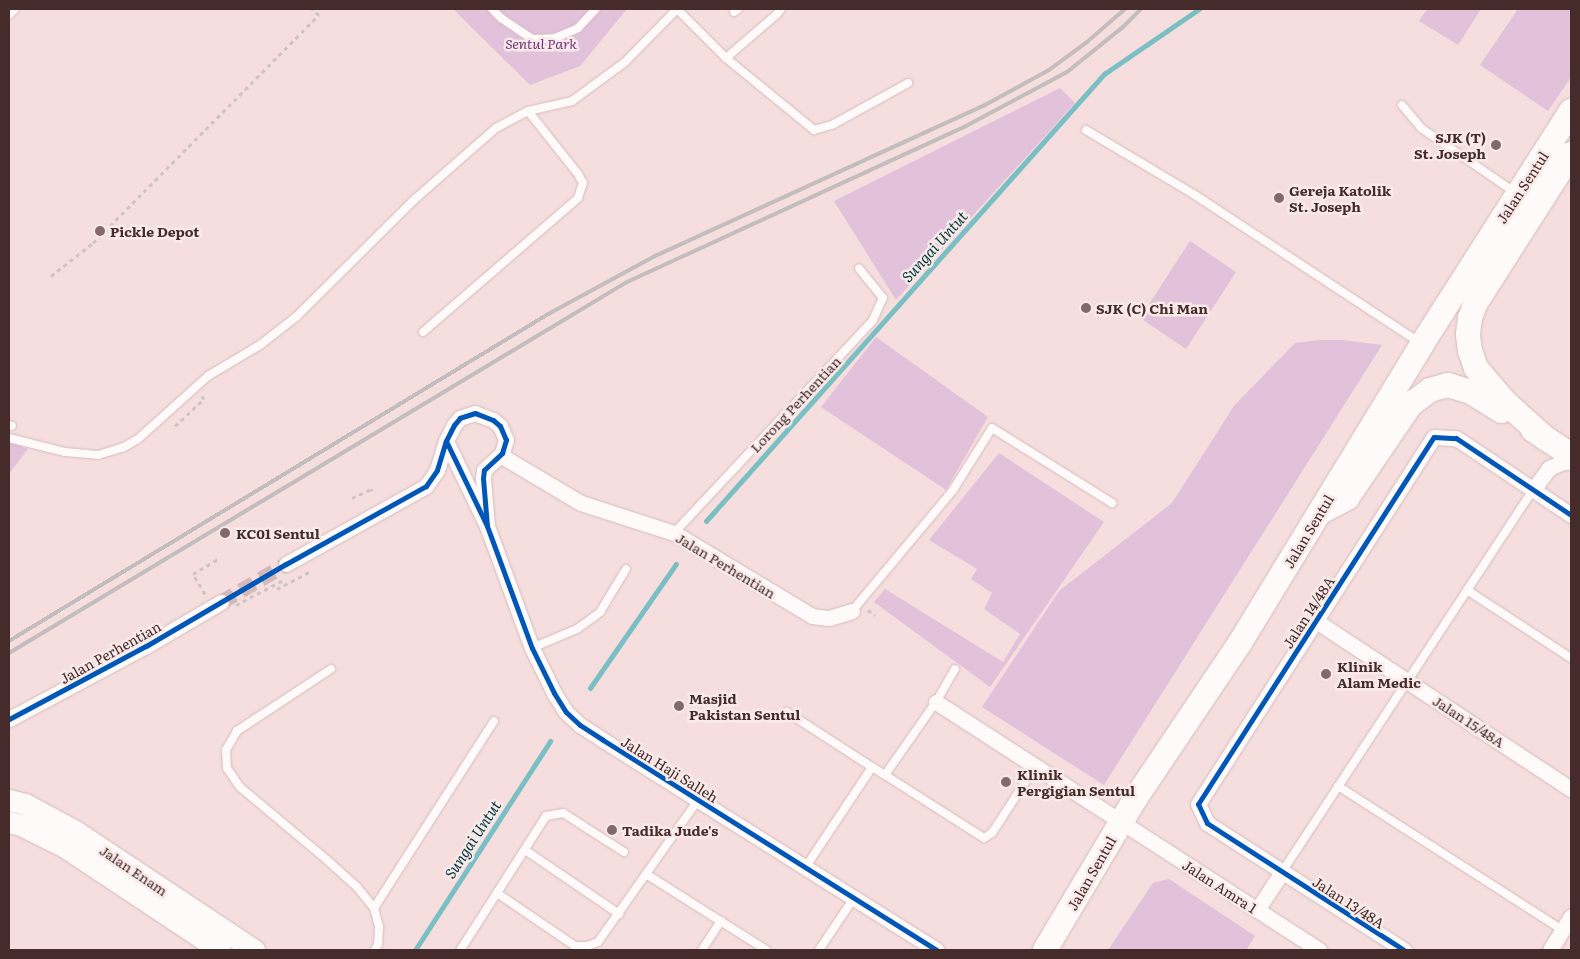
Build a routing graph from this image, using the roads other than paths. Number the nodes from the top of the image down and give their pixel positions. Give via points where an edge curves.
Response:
1 (15, 9) edge
2 (492, 9) edge
3 (596, 9) edge
4 (677, 9) edge
5 (780, 9) edge
6 (9, 15) edge
7 (726, 58) junction
8 (908, 83) dead end
9 (1402, 104) dead end
10 (528, 111) junction
11 (1571, 111) edge
12 (1086, 130) dead end
13 (1571, 154) edge
14 (1517, 194) junction
15 (859, 268) dead end
16 (423, 332) dead end
17 (1422, 344) junction
18 (9, 438) edge
19 (1546, 439) junction
20 (446, 441) junction
21 (502, 452) junction
22 (1571, 455) edge
23 (1571, 462) edge
24 (1533, 490) junction
25 (1112, 502) dead end
26 (1319, 512) junction
27 (1571, 515) edge
28 (487, 526) junction
29 (674, 533) junction
30 (286, 564) tunnel mouth
31 (626, 569) dead end
32 (1467, 590) junction
33 (214, 599) tunnel mouth
34 (852, 611) joint
35 (1316, 621) junction
36 (532, 648) junction
37 (1571, 658) edge
38 (331, 669) dead end
39 (955, 669) dead end
40 (1407, 681) junction
41 (936, 702) junction
42 (787, 712) dead end
43 (9, 719) edge
44 (494, 721) dead end
45 (872, 767) junction
46 (1035, 767) junction
47 (885, 775) junction
48 (1338, 786) junction
49 (1571, 788) edge
50 (9, 800) edge
51 (698, 800) junction
52 (1121, 821) junction
53 (9, 822) edge
54 (524, 850) junction
55 (624, 852) dead end
56 (805, 868) junction
57 (1282, 872) junction
58 (646, 874) junction
59 (497, 894) junction
60 (854, 898) junction
61 (374, 908) junction
62 (1256, 910) junction
63 (618, 914) junction
64 (1571, 916) edge
65 (721, 922) junction
66 (1562, 930) junction
67 (220, 950) edge
68 (254, 950) edge
69 (375, 950) edge
70 (461, 950) edge
71 (702, 950) edge
72 (766, 950) edge
73 (819, 950) edge
74 (936, 950) edge
75 (1044, 950) edge
76 (1319, 950) edge
77 (1404, 950) edge
78 (1550, 950) edge

1 - 6 lane
2 - 3 lane via 532,39 555,38 578,28
4 - 7 lane
4 - 10 lane via 624,62 572,101
5 - 7 lane
7 - 8 lane via 814,130 832,125
9 - 14 lane via 1421,128
10 - 16 lane via 578,174 583,183 578,198
10 - 18 lane via 496,128 416,199 296,317 260,345 208,376 138,439 98,455 65,452
11 - 14 main road, Jalan Sentul
12 - 17 lane via 1195,195
13 - 19 main road, Jalan Sentul via 1476,304 1468,334 1476,368 1505,402
14 - 17 main road, Jalan Sentul
15 - 29 lane, Lorong Perhentian via 883,298 873,320
17 - 26 main road, Jalan Sentul
19 - 22 main road
19 - 26 main road via 1471,392 1448,385 1430,390 1411,404 1347,498
20 - 21 street via 460,418 475,413 500,426 506,440
20 - 28 street, Jalan Haji Salleh
20 - 30 street via 438,470 426,486
21 - 28 street, Jalan Haji Salleh via 490,462 482,478
21 - 29 street, Jalan Perhentian via 581,504
23 - 24 street via 1549,468
24 - 27 street
24 - 32 lane
24 - 35 street, Jalan 14/48A via 1456,438 1434,437
25 - 34 lane via 992,428 953,490
26 - 52 main road, Jalan Sentul via 1241,642
28 - 36 street, Jalan Haji Salleh
29 - 34 street, Jalan Perhentian via 812,616 829,618
31 - 36 lane via 600,612 577,629
32 - 37 lane
32 - 40 lane
33 - 43 street, Jalan Perhentian via 129,655
35 - 40 street, Jalan 15/48A
35 - 57 street, Jalan 14/48A via 1198,804 1207,823
36 - 51 street, Jalan Haji Salleh via 554,693 566,712 580,725
38 - 61 lane via 237,731 226,750 227,768 240,787 357,887
39 - 41 lane
40 - 48 lane
40 - 49 street, Jalan 15/48A
41 - 46 street
41 - 47 lane
42 - 45 lane
44 - 61 lane
45 - 47 lane
45 - 56 lane
46 - 47 lane via 992,833 984,838
46 - 52 street
48 - 57 lane
48 - 66 lane
50 - 68 main road, Jalan Enam via 25,804 75,831
51 - 56 street, Jalan Haji Salleh
51 - 58 lane
52 - 62 street, Jalan Amra 1
52 - 75 main road, Jalan Sentul
53 - 67 main road, Jalan Enam via 65,847
54 - 55 lane via 546,816 563,813
54 - 59 lane
54 - 63 lane
56 - 60 street, Jalan Haji Salleh
57 - 62 street
57 - 77 street, Jalan 13/48A
58 - 63 lane
58 - 65 lane
59 - 63 lane via 575,946 598,942
59 - 70 lane
60 - 73 lane
60 - 74 street, Jalan Haji Salleh
61 - 69 lane via 379,926
62 - 76 street, Jalan Amra 1
64 - 66 street
65 - 71 lane
65 - 72 lane
66 - 78 street

